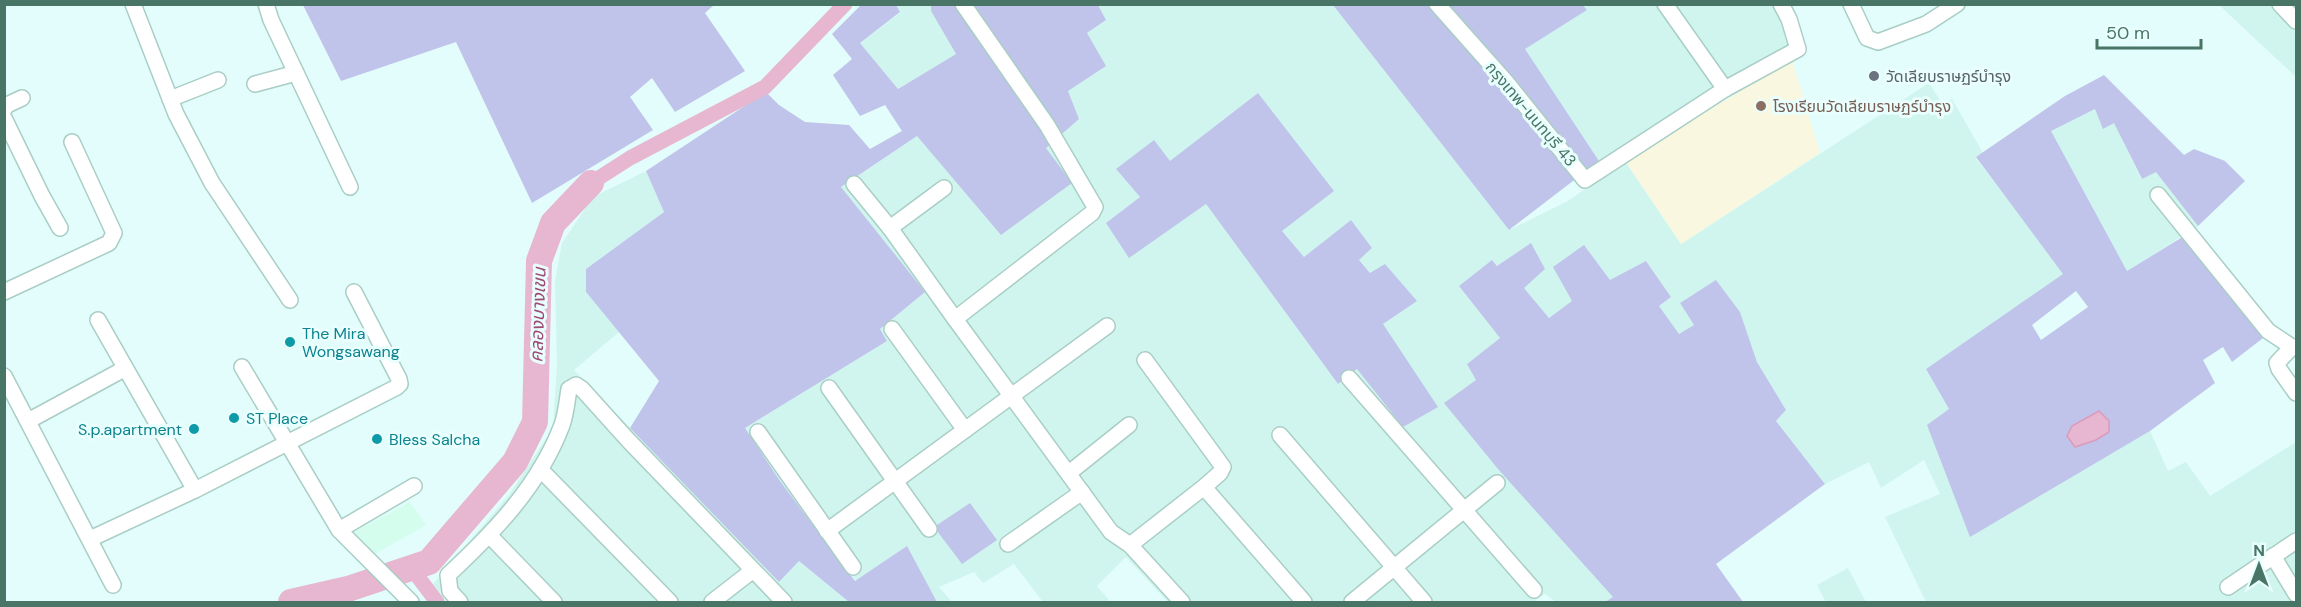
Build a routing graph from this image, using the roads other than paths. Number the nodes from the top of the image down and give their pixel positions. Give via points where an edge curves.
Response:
1 (133, 4) edge
2 (266, 4) edge
3 (963, 4) edge
4 (1437, 4) edge
5 (1665, 4) edge
6 (1781, 4) edge
7 (1851, 4) edge
8 (1957, 4) edge
9 (2280, 4) edge
10 (2296, 21) edge
11 (296, 73) junction
12 (218, 80) dead end
13 (255, 84) dead end
14 (1725, 89) junction
15 (22, 98) dead end
16 (170, 99) junction
17 (4, 109) edge
18 (4, 118) edge
19 (72, 142) dead end
20 (854, 184) dead end
21 (350, 187) dead end
22 (944, 188) dead end
23 (2158, 195) dead end
24 (60, 228) dead end
25 (890, 228) junction
26 (4, 292) edge
27 (354, 292) dead end
28 (290, 300) dead end
29 (954, 319) junction
30 (98, 320) dead end
31 (1107, 326) dead end
32 (892, 329) dead end
33 (2294, 347) edge
34 (1145, 360) dead end
35 (242, 367) dead end
36 (124, 369) junction
37 (4, 376) edge
38 (1349, 378) dead end
39 (830, 388) dead end
40 (2296, 393) edge
41 (1012, 396) junction
42 (28, 421) junction
43 (1129, 425) dead end
44 (965, 430) junction
45 (758, 432) dead end
46 (1280, 435) dead end
47 (287, 443) junction
48 (540, 469) junction
49 (1069, 473) junction
50 (895, 481) junction
51 (1497, 483) dead end
52 (414, 486) dead end
53 (195, 490) junction
54 (1082, 492) junction
55 (1209, 493) dead end
56 (1464, 510) junction
57 (929, 528) dead end
58 (339, 530) junction
59 (827, 531) junction
60 (490, 536) junction
61 (90, 539) junction
62 (2296, 541) edge
63 (1008, 544) dead end
64 (1130, 545) junction
65 (2273, 556) junction
66 (853, 567) dead end
67 (1393, 567) junction
68 (752, 571) junction
69 (113, 585) dead end
70 (2228, 587) dead end
71 (1534, 590) dead end
72 (2296, 594) edge
73 (411, 603) edge
74 (460, 603) edge
75 (554, 603) edge
76 (670, 603) edge
77 (712, 603) edge
78 (784, 603) edge
79 (1182, 603) edge
80 (1304, 603) edge
81 (1352, 603) edge
82 (1424, 603) edge

1 - 16 street
2 - 11 street
3 - 29 street via 1047,125 1095,207
4 - 14 street, กรุงเทพ-นนทบุรี 43 via 1508,83 1585,180
5 - 14 street
6 - 14 street via 1798,49
7 - 8 street via 1867,38 1878,42 1926,24
9 - 10 street
11 - 13 street
11 - 21 street
12 - 16 street
15 - 17 street
16 - 28 street via 212,183
18 - 24 street
19 - 26 street via 114,232 109,243
20 - 25 street
22 - 25 street
23 - 33 street via 2268,331
25 - 29 street
27 - 47 street via 400,384
29 - 41 street
30 - 36 street
31 - 41 street
32 - 44 street
33 - 40 street via 2277,363
34 - 64 street via 1223,467 1204,487
35 - 47 street
36 - 42 street
36 - 53 street
37 - 42 street
38 - 56 street
39 - 50 street
41 - 44 street
41 - 49 street
42 - 61 street
43 - 49 street
44 - 50 street
45 - 59 street
46 - 67 street
47 - 53 street
47 - 58 street
48 - 60 street
48 - 68 street via 563,424 569,389 576,386
48 - 76 street
49 - 54 street
50 - 57 street
50 - 59 street
51 - 56 street
52 - 58 street
53 - 61 street
54 - 63 street
54 - 64 street via 1111,532
55 - 80 street
56 - 67 street
56 - 71 street
58 - 73 street
59 - 66 street
60 - 74 street via 448,575 450,591
60 - 75 street
61 - 69 street
62 - 65 street
64 - 79 street
65 - 70 street
65 - 72 street
67 - 81 street
67 - 82 street
68 - 77 street
68 - 78 street

